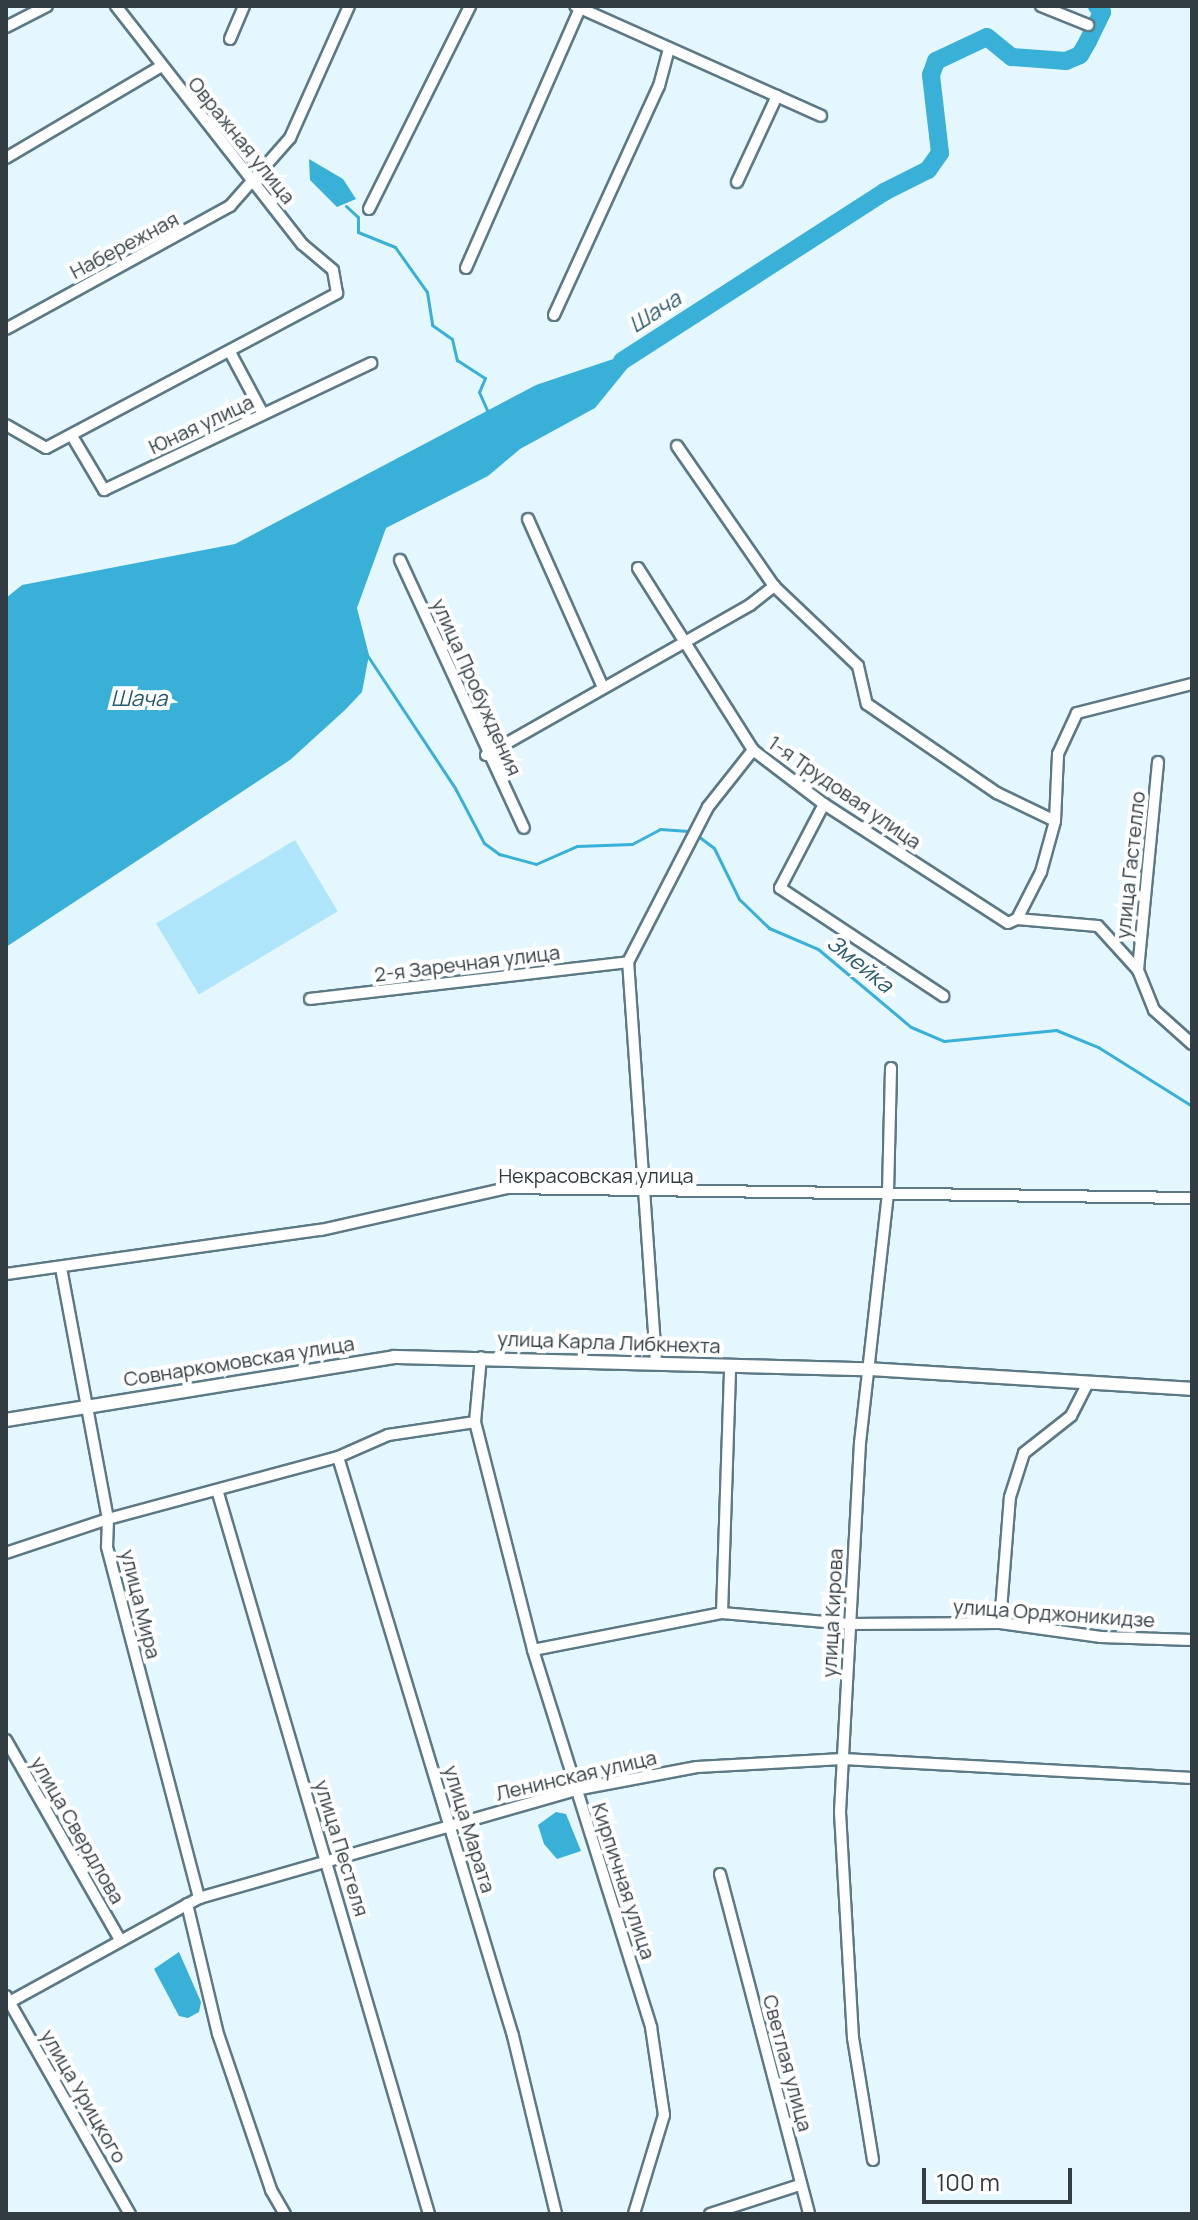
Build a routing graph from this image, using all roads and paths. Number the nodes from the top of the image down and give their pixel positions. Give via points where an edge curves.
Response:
1 (47, 6) edge
2 (116, 6) edge
3 (244, 6) edge
4 (349, 6) edge
5 (470, 6) edge
6 (1041, 6) edge
7 (578, 7) edge
8 (1088, 25) dead end
9 (6, 27) edge
10 (230, 39) dead end
11 (669, 48) junction
12 (160, 67) junction
13 (777, 96) junction
14 (821, 116) dead end
15 (6, 158) edge
16 (737, 182) dead end
17 (252, 183) junction
18 (369, 209) dead end
19 (466, 268) dead end
20 (554, 315) dead end
21 (6, 329) edge
22 (231, 354) junction
23 (371, 363) dead end
24 (263, 414) junction
25 (6, 425) edge
26 (72, 436) junction
27 (677, 446) dead end
28 (528, 519) dead end
29 (400, 560) dead end
30 (638, 568) dead end
31 (774, 586) junction
32 (683, 642) junction
33 (1192, 684) edge
34 (602, 685) junction
35 (753, 750) junction
36 (486, 755) junction
37 (1158, 762) dead end
38 (824, 804) junction
39 (1055, 821) junction
40 (524, 828) dead end
41 (1017, 919) junction
42 (628, 962) junction
43 (1138, 970) junction
44 (943, 996) dead end
45 (310, 999) dead end
46 (1192, 1044) edge
47 (891, 1068) dead end
48 (643, 1192) junction
49 (888, 1192) junction
50 (1192, 1198) edge
51 (61, 1268) junction
52 (6, 1274) edge
53 (481, 1357) junction
54 (656, 1361) junction
55 (730, 1366) junction
56 (868, 1369) junction
57 (1087, 1384) junction
58 (1192, 1389) edge
59 (82, 1407) junction
60 (6, 1420) edge
61 (475, 1422) junction
62 (338, 1457) junction
63 (218, 1493) junction
64 (108, 1519) junction
65 (6, 1553) edge
66 (722, 1613) junction
67 (1000, 1623) junction
68 (849, 1624) junction
69 (1192, 1640) edge
70 (533, 1650) junction
71 (6, 1740) edge
72 (843, 1759) junction
73 (1192, 1778) edge
74 (575, 1790) junction
75 (450, 1824) junction
76 (326, 1863) junction
77 (720, 1874) dead end
78 (199, 1898) junction
79 (187, 1904) junction
80 (119, 1938) junction
81 (7, 2001) edge
82 (873, 2160) dead end
83 (800, 2185) junction
84 (130, 2214) edge
85 (285, 2214) edge
86 (429, 2214) edge
87 (556, 2214) edge
88 (634, 2214) edge
89 (710, 2214) edge
90 (809, 2214) edge

1 - 9 street
2 - 12 street, Овражная улица
3 - 10 street
4 - 17 street, Набережная via 290,138
5 - 18 street
6 - 8 street
7 - 11 street
7 - 19 street
11 - 13 street
11 - 20 street via 659,86
12 - 15 street
12 - 17 street, Овражная улица
13 - 14 street
13 - 16 street
17 - 21 street, Набережная via 189,231
17 - 22 street, Овражная улица via 333,270 337,293
22 - 24 street
22 - 26 street
23 - 24 street, Юная улица
24 - 26 street, Юная улица via 104,490
25 - 26 street via 46,448
27 - 31 street
28 - 34 street
29 - 36 street, улица Пробуждения
30 - 32 street, 1-я Трудовая улица
31 - 32 street
31 - 39 street via 858,666 867,704 997,793
32 - 34 street
32 - 35 street, 1-я Трудовая улица
33 - 39 street via 1077,713 1058,754
34 - 36 street
35 - 38 street, 1-я Трудовая улица
35 - 42 street via 705,813 688,856
36 - 40 street, улица Пробуждения
37 - 43 street, улица Гастелло
38 - 41 street, 1-я Трудовая улица via 1008,923
38 - 44 street via 780,888
39 - 41 street via 1041,872
41 - 43 street via 1098,926
42 - 45 street, 2-я Заречная улица
42 - 48 street
43 - 46 street via 1154,1010
47 - 49 street, улица Кирова
48 - 49 street, Некрасовская улица
48 - 51 street, Некрасовская улица via 507,1188 321,1230
48 - 54 street
49 - 50 street, Некрасовская улица
49 - 56 street, улица Кирова
51 - 52 street, Некрасовская улица
51 - 59 street, улица Мира
53 - 54 street, улица Карла Либкнехта
53 - 59 street, Совнаркомовская улица via 394,1357
53 - 61 street, улица Карла Либкнехта
54 - 55 street, улица Карла Либкнехта
55 - 56 street, улица Карла Либкнехта
55 - 66 street
56 - 57 street, улица Карла Либкнехта
56 - 68 street, улица Кирова
57 - 58 street, улица Карла Либкнехта
57 - 67 street via 1071,1416 1024,1453 1010,1497
59 - 60 street, Совнаркомовская улица
59 - 64 street, улица Мира
61 - 62 street via 388,1435
61 - 70 street, Кирпичная улица
62 - 63 street
62 - 75 street, улица Марата
63 - 64 street
63 - 76 street, улица Пестеля
64 - 65 street
64 - 78 street, улица Мира via 107,1547
66 - 68 street, улица Орджоникидзе
66 - 70 street, улица Орджоникидзе
67 - 68 street, улица Орджоникидзе
67 - 69 street, улица Орджоникидзе via 1101,1637
68 - 72 street, улица Кирова
70 - 74 street, Кирпичная улица
71 - 80 street, улица Свердлова
72 - 73 street, Ленинская улица
72 - 74 street, Ленинская улица via 697,1767
72 - 82 street, улица Кирова via 840,1812 853,2038
74 - 75 street, Ленинская улица
74 - 88 street, Кирпичная улица via 651,2027 664,2115
75 - 76 street, Ленинская улица
75 - 87 street, улица Марата via 513,2036
76 - 78 street, Ленинская улица
76 - 86 street, улица Пестеля
77 - 83 street, Светлая улица
78 - 79 street, Ленинская улица
79 - 80 street, Ленинская улица
79 - 85 street via 218,2034 271,2190
80 - 81 street, Ленинская улица
81 - 84 street, улица Урицкого
83 - 89 street
83 - 90 street, Светлая улица

